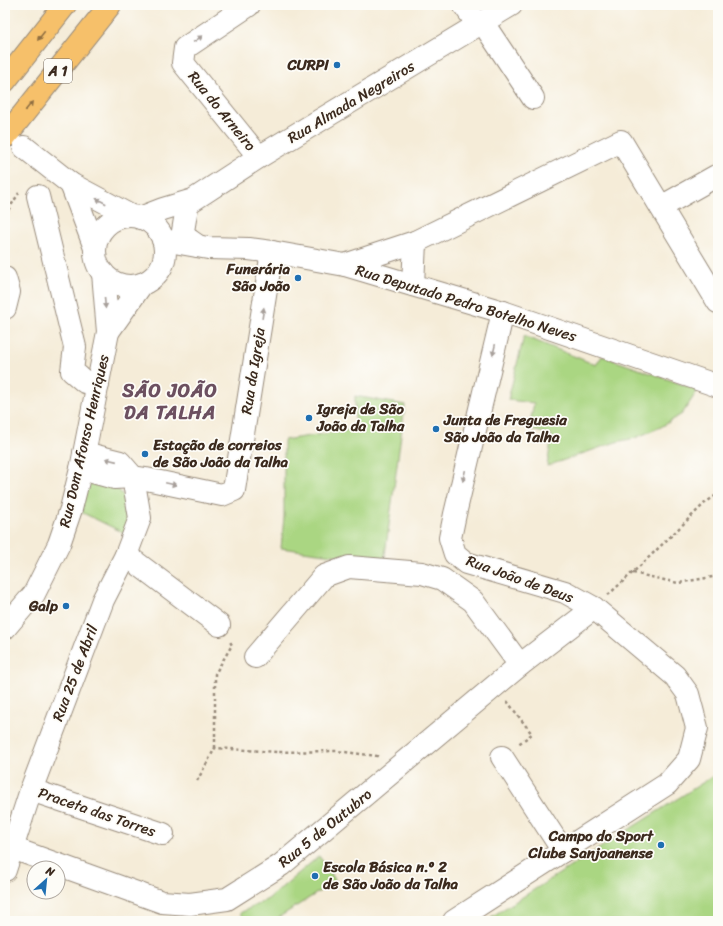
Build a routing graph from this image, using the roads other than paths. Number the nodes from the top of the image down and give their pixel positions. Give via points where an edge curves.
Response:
1 (65, 5) edge
2 (110, 5) edge
3 (249, 5) edge
4 (464, 5) edge
5 (511, 5) edge
6 (481, 24) junction
7 (5, 81) edge
8 (533, 98) dead end
9 (5, 137) edge
10 (24, 147) dead end
11 (259, 157) junction
12 (716, 176) dead end
13 (71, 184) junction
14 (38, 196) dead end
15 (190, 203) junction
16 (661, 207) junction
17 (136, 217) junction
18 (162, 237) junction
19 (415, 242) junction
20 (203, 247) junction
21 (95, 248) junction
22 (272, 252) junction
23 (345, 265) junction
24 (103, 273) junction
25 (5, 278) edge
26 (146, 282) junction
27 (413, 285) junction
28 (718, 302) edge
29 (5, 308) edge
30 (503, 312) junction
31 (107, 340) junction
32 (75, 347) junction
33 (98, 385) junction
34 (718, 386) edge
35 (82, 461) junction
36 (133, 477) junction
37 (126, 555) junction
38 (594, 608) junction
39 (219, 625) road end
40 (5, 628) edge
41 (255, 658) dead end
42 (520, 665) junction
43 (502, 757) dead end
44 (31, 790) junction
45 (163, 834) dead end
46 (12, 848) junction
47 (563, 851) junction
48 (5, 870) edge
49 (454, 921) edge

1 -> 7 highway, A 1
9 -> 2 highway, A 1
11 -> 3 street, Rua do Arneiro via 183,63 186,48
4 - 6 street
5 - 6 street, Rua Almada Negreiros
6 - 8 street
6 - 11 street, Rua Almada Negreiros
10 - 13 street
11 - 15 street, Rua Almada Negreiros
12 - 16 street
17 -> 13 street
13 - 21 street
14 - 32 street
15 - 17 street, Rua Almada Negreiros
15 - 18 street, Rua Almada Negreiros
15 - 20 street via 182,231 188,239
16 - 19 street via 621,141
16 - 28 street
17 - 18 street via 152,224
17 - 21 street via 121,218 107,225
18 - 20 street, Rua Deputado Pedro Botelho Neves
18 - 26 street via 164,261 159,271
19 - 23 street
19 - 27 street
20 - 22 street, Rua Deputado Pedro Botelho Neves
20 - 26 street, Rua Deputado Pedro Botelho Neves via 178,260
21 - 24 street via 98,265
22 - 23 street, Rua Deputado Pedro Botelho Neves
36 -> 22 street, Rua da Igreja via 228,493
23 - 27 street, Rua Deputado Pedro Botelho Neves
24 - 26 street via 120,284 131,286
24 -> 31 street, Rua Dom Afonso Henriques
25 - 29 street via 9,292
26 - 31 street, Rua Dom Afonso Henriques
27 - 30 street, Rua Deputado Pedro Botelho Neves
30 - 34 street, Rua Deputado Pedro Botelho Neves
30 -> 38 street, Rua João de Deus via 450,538 454,554 466,563 565,592
31 - 32 street
31 - 33 street, Rua Dom Afonso Henriques
32 - 33 street via 72,371 85,382
33 - 35 street, Rua Dom Afonso Henriques
35 - 36 street via 120,462
35 - 40 street, Rua Dom Afonso Henriques via 65,528 50,564 34,594
36 - 37 street, Rua 25 de Abril via 140,518
37 - 39 street
37 - 44 street, Rua 25 de Abril via 103,600
38 - 42 street, Rua 5 de Outubro
38 - 47 street, Rua João de Deus via 675,676 688,694 696,728 689,759 667,784
41 - 42 street via 324,576 349,567 422,574 442,579 473,601
42 - 46 street, Rua 5 de Outubro via 282,865 227,899 190,904 162,902
43 - 47 street
44 - 45 street, Praceta das Torres
44 - 46 street, Rua 25 de Abril
46 - 48 street, Rua 25 de Abril
47 - 49 street, Rua João de Deus

